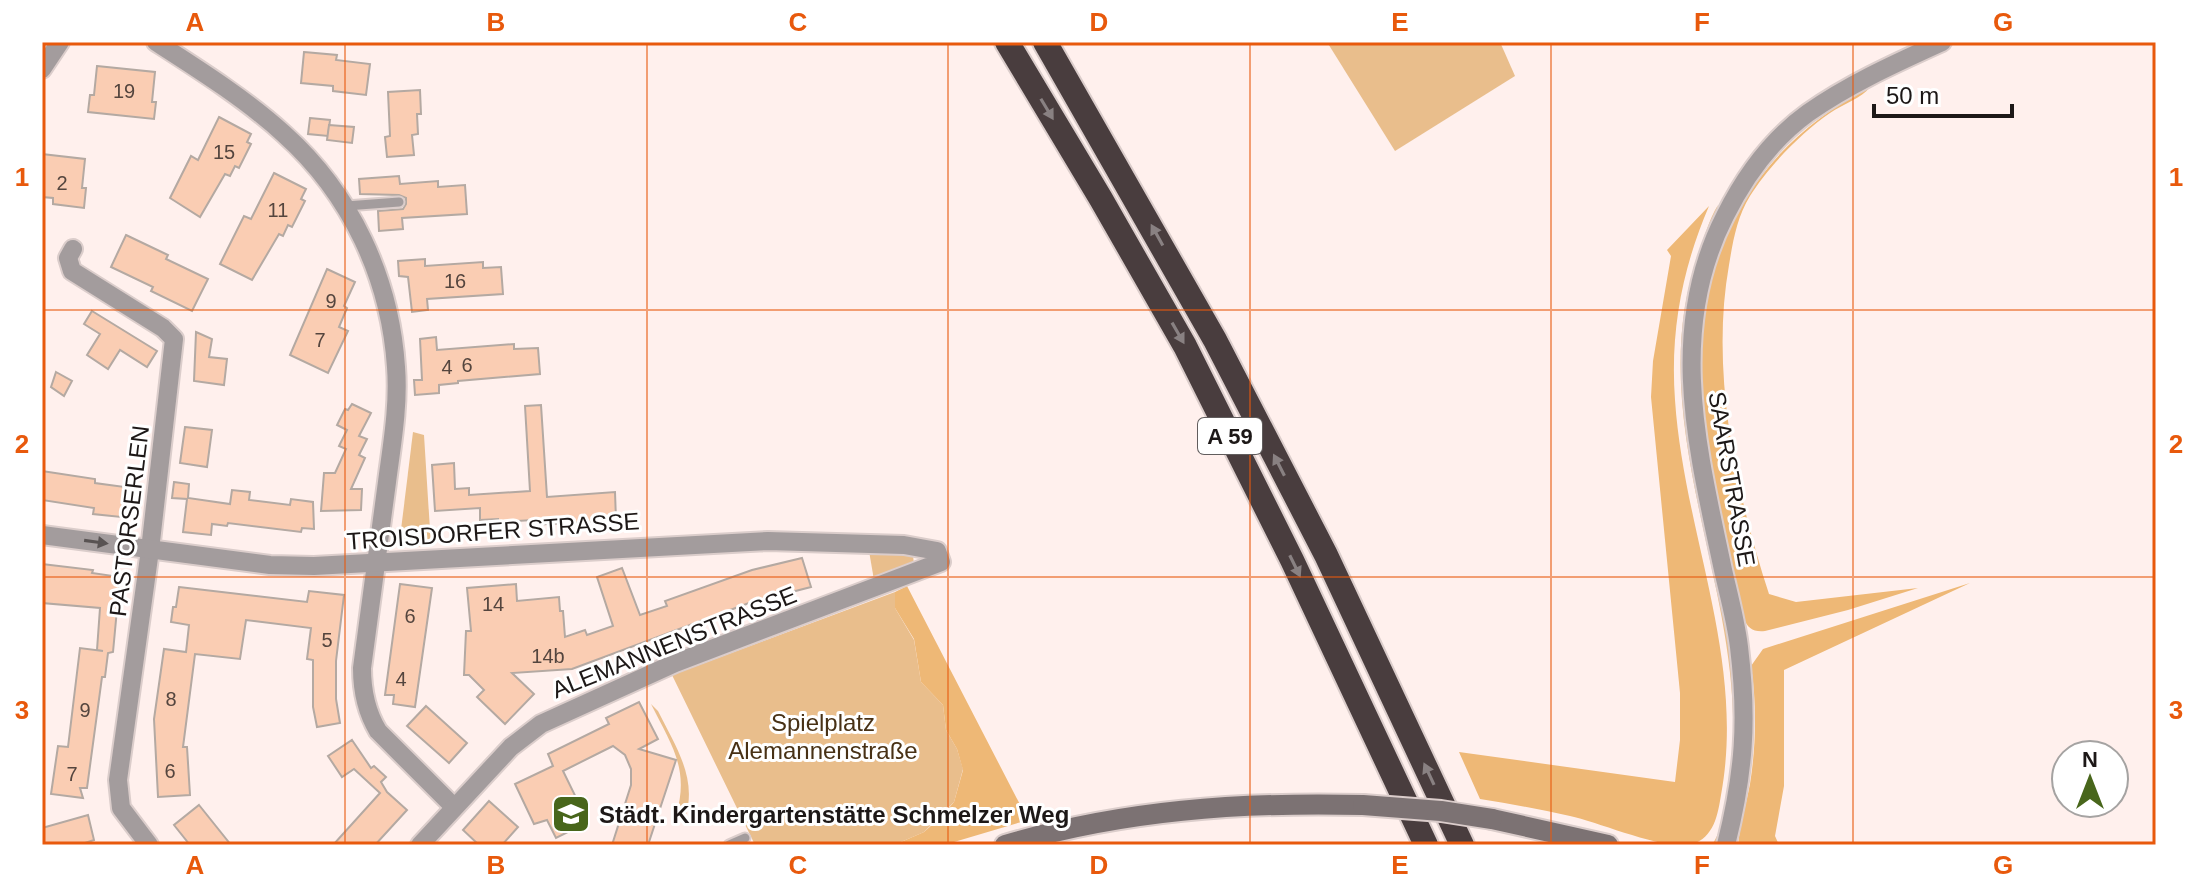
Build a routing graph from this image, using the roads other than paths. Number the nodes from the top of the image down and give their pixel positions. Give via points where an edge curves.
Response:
1 (60, 42) edge
2 (156, 42) edge
3 (1007, 42) edge
4 (1045, 42) edge
5 (1942, 42) edge
6 (42, 69) edge
7 (399, 202) dead end
8 (346, 206) junction
9 (73, 249) dead end
10 (42, 535) edge
11 (150, 550) junction
12 (941, 562) joint
13 (377, 563) junction
14 (454, 807) junction
15 (745, 838) dead end
16 (1015, 844) edge
17 (149, 845) edge
18 (420, 845) edge
19 (729, 845) edge
20 (1426, 845) edge
21 (1462, 845) edge
22 (1608, 845) edge
23 (1726, 845) edge

1 - 6 street
2 - 8 street via 283,133
3 -> 20 highway, A 59 via 1185,346
21 -> 4 highway, A 59 via 1326,555 1222,354
5 - 23 street, SAARSTRASSE via 1854,85 1784,133 1739,190 1701,280 1690,367 1694,424 1739,643 1745,717 1740,791
7 - 8 lane
8 - 13 street via 377,270 396,369
9 - 11 street, PASTORSERLEN via 68,258 72,271 174,339
10 -> 11 street, TROISDORFER STRASSE
11 - 13 street, TROISDORFER STRASSE via 270,565
11 - 17 street, PASTORSERLEN via 118,780 121,808
12 - 13 street, TROISDORFER STRASSE via 937,551 927,547 768,541
12 - 14 street, ALEMANNENSTRASSE via 675,663 560,714 511,747
13 - 14 street via 362,668 367,709 378,731
14 - 18 street, ALEMANNENSTRASSE
15 - 19 lane
16 - 22 street, bridge via 1090,824 1277,803 1363,805 1492,819

